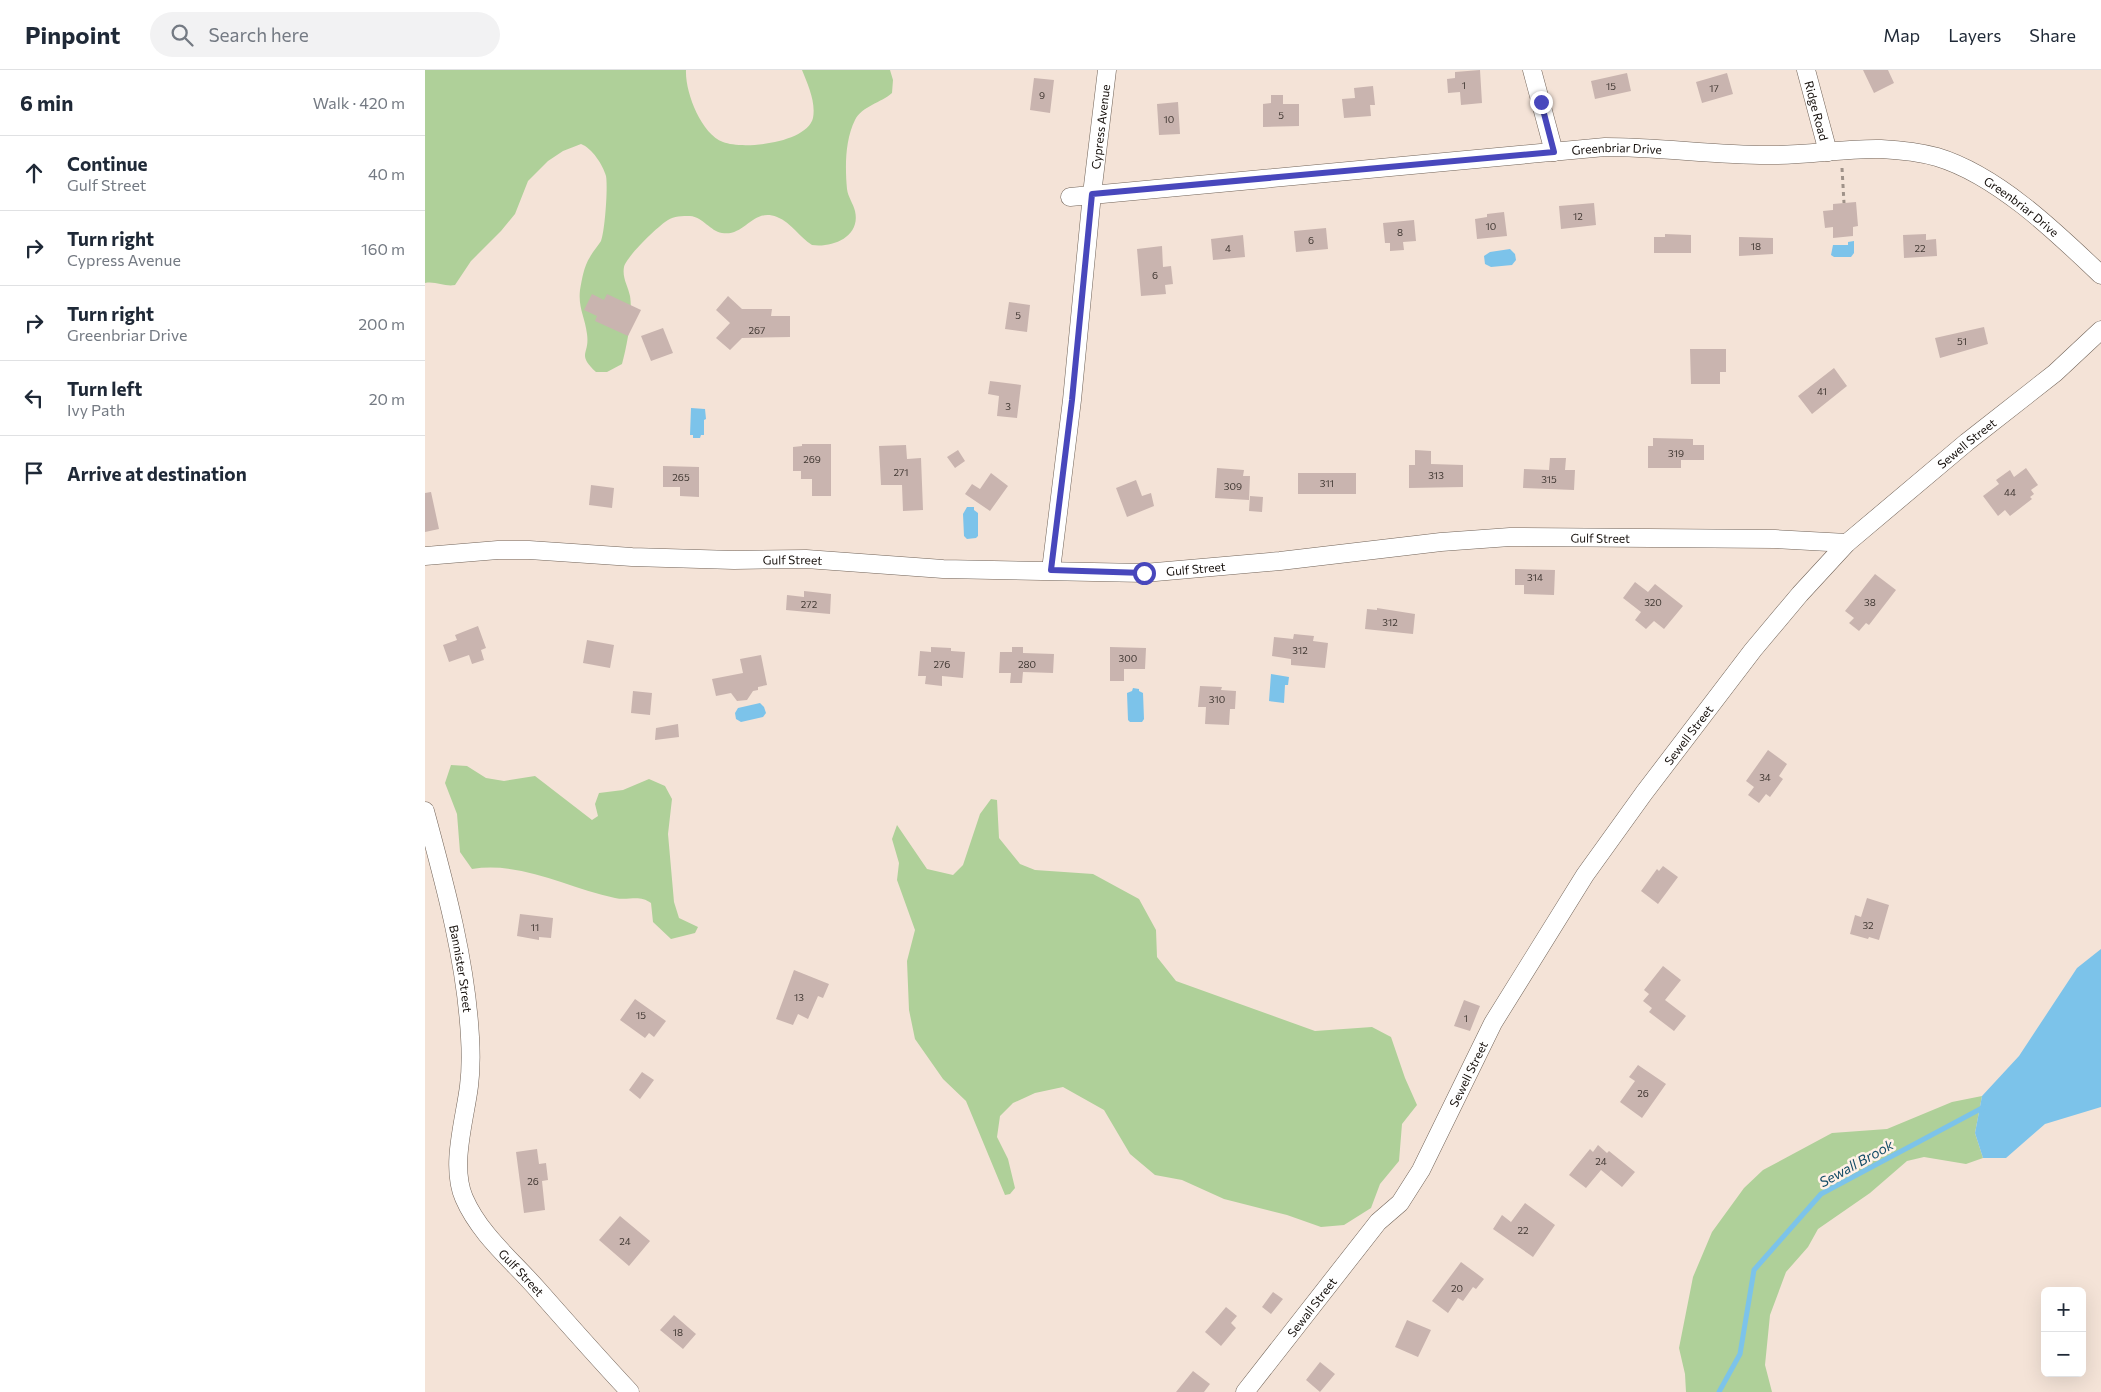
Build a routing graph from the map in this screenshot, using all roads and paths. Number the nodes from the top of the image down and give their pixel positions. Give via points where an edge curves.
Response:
1 (1107, 70) edge
2 (1532, 70) edge
3 (1806, 70) edge
4 (1554, 152) junction
5 (1828, 152) junction
6 (1841, 168) dead end
7 (1092, 194) junction
8 (1070, 197) dead end
9 (1844, 203) dead end
10 (2101, 275) edge
11 (2101, 330) edge
12 (1847, 542) junction
13 (425, 556) edge
14 (1051, 570) junction
15 (425, 811) edge
16 (463, 1131) joint
17 (1378, 1222) joint
18 (630, 1392) edge
19 (1245, 1392) edge

1 - 7 street, Cypress Avenue
2 - 4 street
3 - 5 street, Ridge Road
4 - 5 street, Greenbriar Drive via 1609,147 1768,156
4 - 7 street, Greenbriar Drive
5 - 10 street, Greenbriar Drive via 1879,149 1917,153 1937,157 1971,171 2064,239
6 - 9 path
7 - 8 street, Greenbriar Drive
7 - 14 street, Cypress Avenue
11 - 12 street, Sewell Street via 2055,373
12 - 14 street, Gulf Street via 1510,537 1144,573
12 - 17 street, Sewell Street via 1753,650 1585,875 1493,1023 1421,1170 1400,1204
13 - 14 street, Gulf Street via 529,550 632,557 806,559 943,569
15 - 16 street, Bannister Street via 445,885 469,1019 469,1084
16 - 18 street, Gulf Street via 458,1182 475,1220
17 - 19 street, Sewall Street

